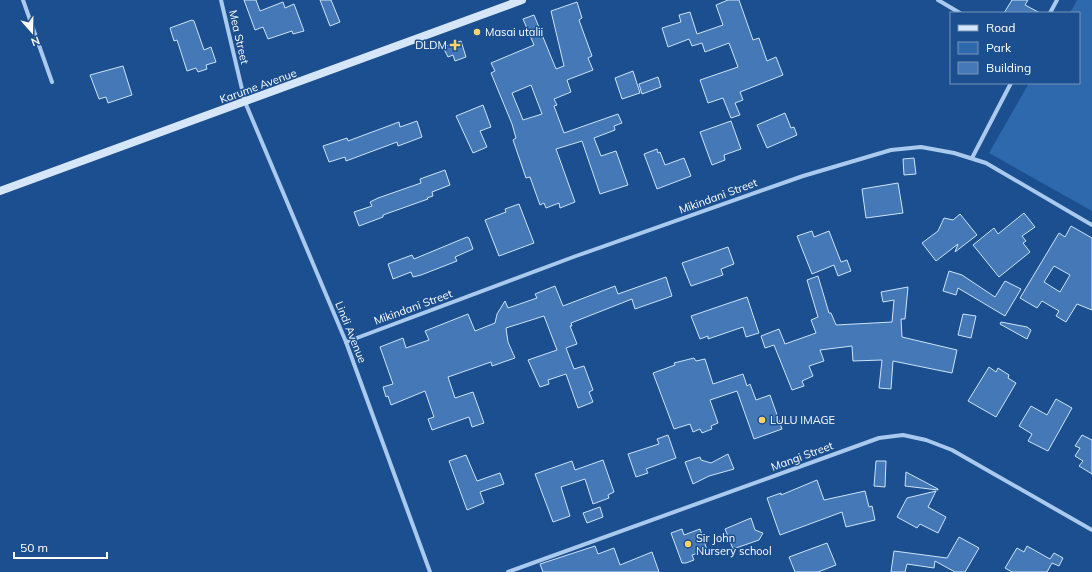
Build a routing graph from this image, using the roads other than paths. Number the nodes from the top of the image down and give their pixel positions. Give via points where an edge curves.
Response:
1 (23, 0) edge
2 (221, 0) edge
3 (522, 0) edge
4 (938, 0) edge
5 (1057, 0) edge
6 (958, 12) edge
7 (1051, 12) edge
8 (52, 82) dead end
9 (1010, 84) edge
10 (245, 102) junction
11 (972, 158) junction
12 (0, 191) edge
13 (1092, 225) edge
14 (346, 342) junction
15 (1092, 530) edge
16 (430, 572) edge
17 (508, 572) edge

1 - 8 street
2 - 10 street, Mea Street
3 - 10 main road, Karume Avenue
4 - 6 street
5 - 7 street
9 - 11 street
10 - 12 main road, Karume Avenue
10 - 14 street, Lindi Avenue
11 - 13 street, Mikindani Street via 986,163
11 - 14 street, Mikindani Street via 921,147 891,150 862,158 803,176 576,256
14 - 16 street, Lindi Avenue
15 - 17 street, Mangi Street via 952,450 903,435 879,438

